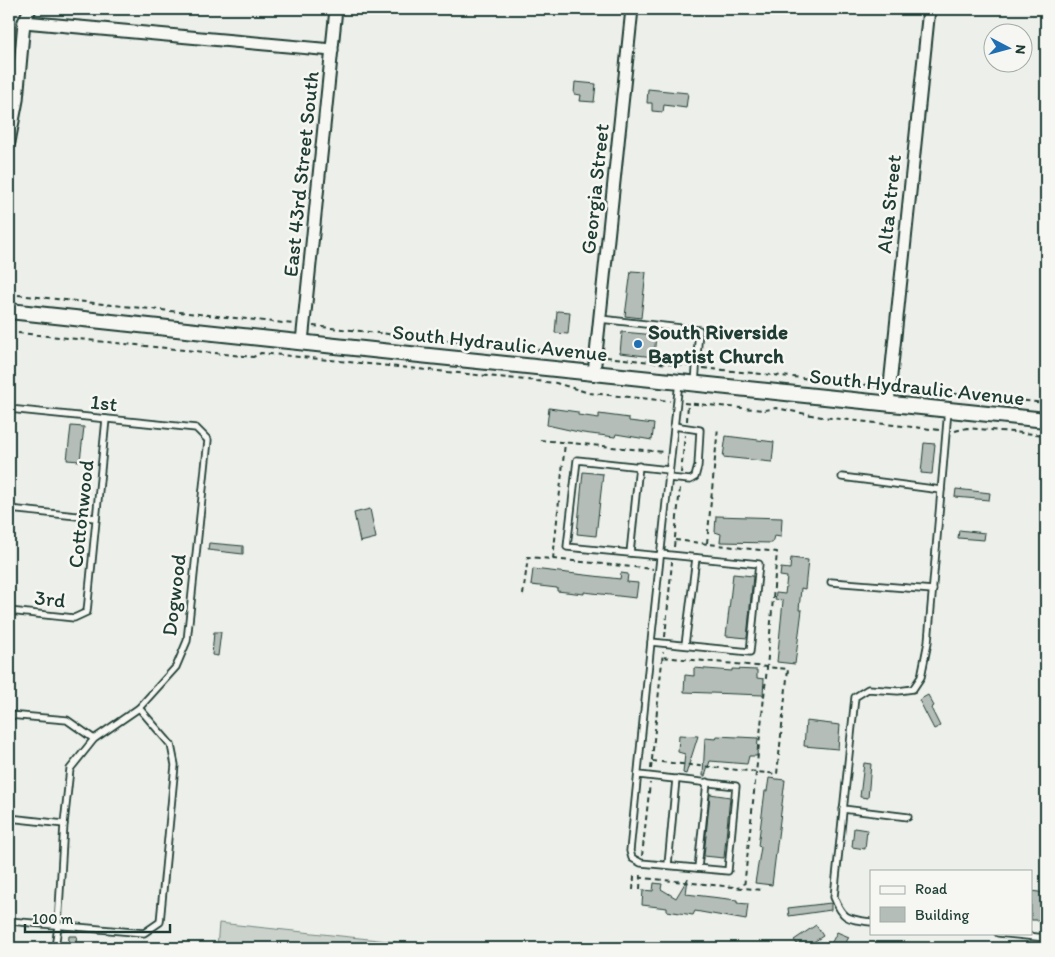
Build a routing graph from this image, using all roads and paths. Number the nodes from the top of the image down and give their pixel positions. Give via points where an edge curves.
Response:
1 (30, 9) edge
2 (336, 9) edge
3 (632, 9) edge
4 (929, 9) edge
5 (24, 22) junction
6 (332, 50) junction
7 (14, 87) edge
8 (9, 142) edge
9 (9, 294) edge
10 (9, 311) edge
11 (600, 319) junction
12 (304, 326) junction
13 (9, 332) edge
14 (302, 342) junction
15 (596, 356) junction
16 (696, 367) junction
17 (594, 373) junction
18 (679, 382) junction
19 (695, 384) junction
20 (890, 387) junction
21 (677, 402) junction
22 (1046, 403) edge
23 (888, 404) junction
24 (9, 409) edge
25 (948, 410) junction
26 (106, 419) junction
27 (1046, 420) edge
28 (674, 426) junction
29 (196, 428) joint
30 (718, 428) dead end
31 (946, 430) junction
32 (1046, 435) edge
33 (540, 440) dead end
34 (565, 443) junction
35 (666, 452) dead end
36 (638, 466) junction
37 (669, 470) junction
38 (842, 477) dead end
39 (668, 478) junction
40 (941, 490) junction
41 (9, 509) edge
42 (96, 518) junction
43 (674, 539) dead end
44 (707, 543) junction
45 (630, 553) junction
46 (660, 555) junction
47 (696, 558) junction
48 (553, 559) junction
49 (653, 569) dead end
50 (830, 582) dead end
51 (933, 590) junction
52 (523, 595) dead end
53 (9, 611) edge
54 (87, 612) joint
55 (650, 642) junction
56 (685, 646) junction
57 (662, 657) dead end
58 (767, 668) junction
59 (139, 708) junction
60 (9, 715) edge
61 (94, 739) junction
62 (652, 761) dead end
63 (756, 772) junction
64 (638, 775) junction
65 (676, 779) junction
66 (706, 782) junction
67 (843, 809) junction
68 (908, 817) dead end
69 (9, 818) edge
70 (64, 824) junction
71 (668, 865) junction
72 (698, 868) junction
73 (744, 888) junction
74 (633, 890) dead end
75 (763, 890) dead end
76 (9, 921) edge
77 (870, 922) edge
78 (58, 926) junction
79 (1008, 934) edge
80 (1046, 938) edge
81 (55, 948) edge

1 - 5 street
2 - 6 street, East 43rd Street South
3 - 11 street, Georgia Street
4 - 20 street, Alta Street
5 - 6 street
5 - 7 street
6 - 12 street, East 43rd Street South
7 - 8 street via 16,113
9 - 12 path
10 - 14 street, South Hydraulic Avenue
11 - 15 street, Georgia Street
11 - 16 lane via 699,330
12 - 14 street, East 43rd Street South
12 - 15 path
13 - 21 path via 556,383 589,393
14 - 17 street, South Hydraulic Avenue
15 - 16 path
15 - 17 street, Georgia Street
16 - 19 lane
16 - 20 path
17 - 18 street, South Hydraulic Avenue
18 - 19 street, South Hydraulic Avenue
18 - 21 lane
19 - 23 street, South Hydraulic Avenue
20 - 22 path
20 - 23 street, Alta Street
21 - 28 lane
21 - 31 path via 766,410 776,408 822,417
23 - 25 street, South Hydraulic Avenue
24 - 26 lane, 1st
25 - 27 street, South Hydraulic Avenue
25 - 31 lane
26 - 29 lane, 1st
26 - 42 lane, Cottonwood
28 - 37 lane
28 - 39 lane via 700,430 698,466 695,477 690,480
29 - 59 lane, Dogwood via 208,440 187,641 176,667
30 - 44 path
31 - 32 path via 956,432 967,428
31 - 40 lane
33 - 34 path
34 - 35 path
34 - 48 path
36 - 37 lane
36 - 45 lane
36 - 45 lane via 577,460 567,547
37 - 39 lane
38 - 40 lane
39 - 46 lane
40 - 51 lane
41 - 42 lane
42 - 54 lane, Cottonwood
43 - 44 path
44 - 58 path via 777,552
45 - 46 lane
46 - 47 lane
46 - 55 lane
47 - 56 lane
47 - 56 lane via 759,564 750,652
48 - 49 path
48 - 52 path via 528,557
50 - 51 lane
51 - 67 lane via 923,668 913,689 868,688 855,697
53 - 54 lane, 3rd via 74,618
55 - 56 lane
55 - 64 lane
57 - 58 path
58 - 63 path
58 - 63 path via 788,669 777,774
59 - 61 lane
59 - 78 lane via 171,745 175,765 160,922 144,933
60 - 61 lane via 67,720
61 - 70 lane via 70,770
62 - 63 path
63 - 73 path
64 - 65 lane
64 - 71 lane via 632,858 642,863
65 - 66 lane
65 - 71 lane
66 - 72 lane
66 - 72 lane via 736,786 728,871
67 - 68 lane
67 - 77 lane via 834,897 839,911 851,920
69 - 70 lane
70 - 78 lane
71 - 72 lane
73 - 74 path via 634,877
73 - 75 path
76 - 78 lane
78 - 81 lane
79 - 80 lane

